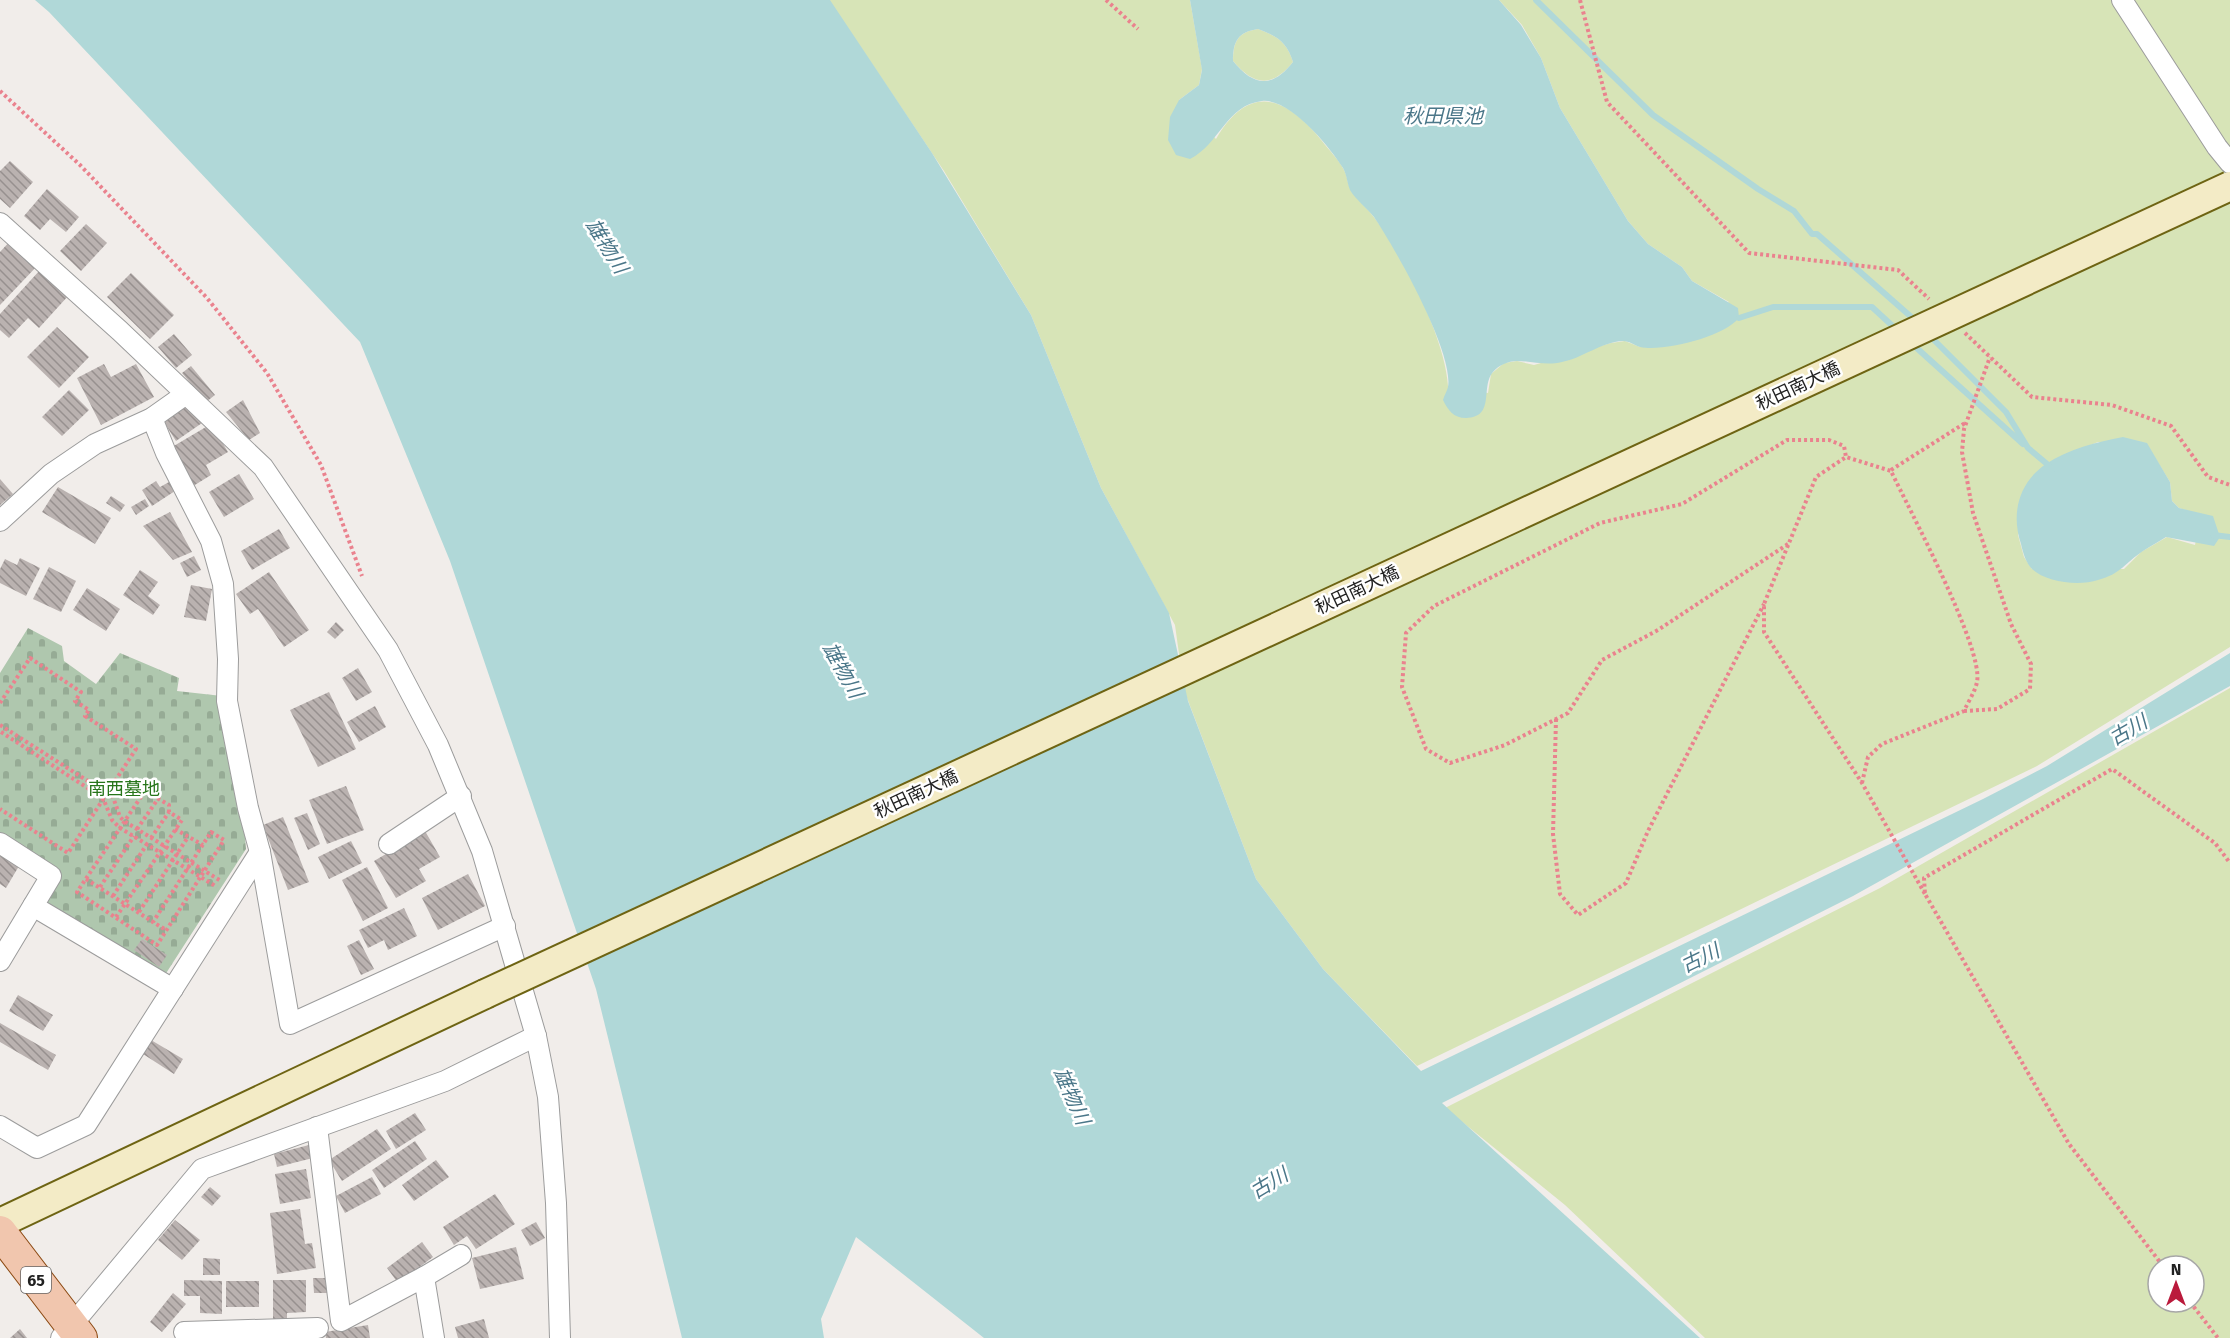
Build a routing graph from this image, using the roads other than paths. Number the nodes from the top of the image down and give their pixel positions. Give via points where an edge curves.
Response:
1 (2122, 0) edge
2 (2230, 163) edge
3 (2230, 186) edge
4 (0, 223) edge
5 (186, 394) junction
6 (152, 418) junction
7 (0, 521) edge
8 (461, 795) junction
9 (0, 843) edge
10 (389, 844) dead end
11 (260, 852) junction
12 (33, 906) junction
13 (505, 926) junction
14 (0, 961) edge
15 (173, 989) junction
16 (536, 1036) junction
17 (0, 1126) edge
18 (317, 1127) junction
19 (0, 1223) edge
20 (0, 1232) edge
21 (461, 1255) dead end
22 (424, 1277) junction
23 (341, 1321) junction
24 (184, 1332) dead end
25 (319, 1333) edge
26 (72, 1334) edge
27 (434, 1338) edge
28 (560, 1338) edge

1 - 2 street
3 - 19 street, 秋田南大橋, bridge via 485,994
4 - 5 street
5 - 6 street
5 - 8 street via 263,467 319,548 388,650
6 - 7 street via 86,450 51,474
6 - 11 street via 210,541 223,584 227,701
8 - 10 street
8 - 13 street
9 - 12 street via 51,876
11 - 13 street via 290,1024
11 - 15 street
12 - 14 street
12 - 15 street
13 - 16 street
15 - 17 street via 86,1125 36,1148
16 - 18 street via 445,1081
16 - 28 street via 548,1097
18 - 23 street
18 - 26 street via 202,1169
20 - 26 main road, 65
21 - 22 street
22 - 23 street
22 - 27 street
23 - 25 street
24 - 25 street

